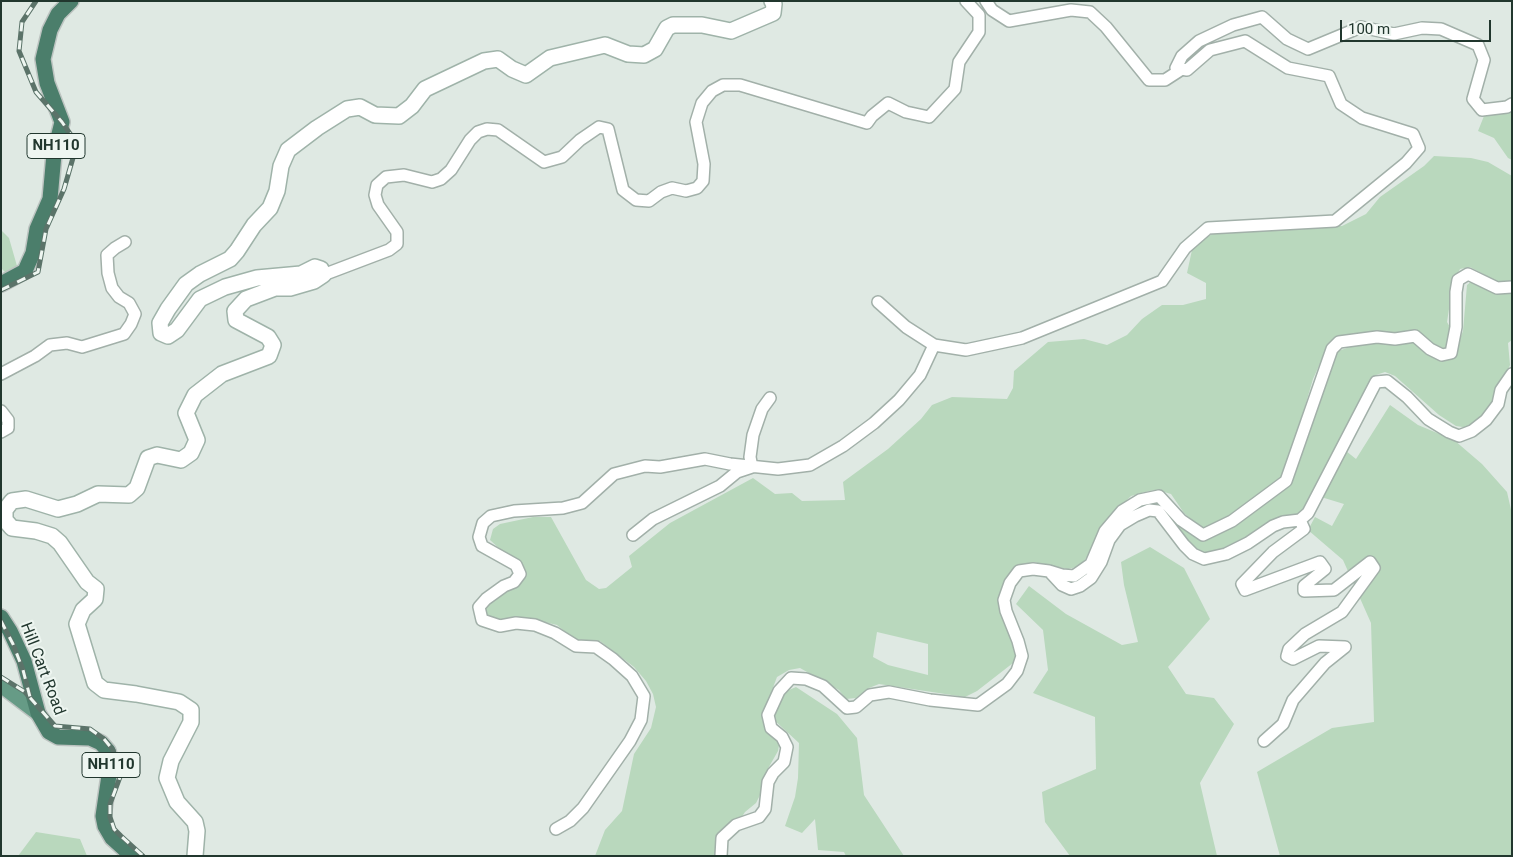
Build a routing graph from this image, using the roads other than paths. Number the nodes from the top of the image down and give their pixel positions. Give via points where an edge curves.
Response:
1 (70, 1) edge
2 (772, 1) edge
3 (966, 1) edge
4 (986, 1) edge
5 (1182, 69) junction
6 (1512, 104) edge
7 (126, 242) dead end
8 (323, 275) junction
9 (1, 284) edge
10 (1512, 287) edge
11 (878, 302) dead end
12 (934, 346) junction
13 (1, 374) edge
14 (1512, 374) edge
15 (770, 398) dead end
16 (1, 411) edge
17 (1, 432) edge
18 (752, 467) junction
19 (1300, 520) junction
20 (632, 535) dead end
21 (1048, 571) junction
22 (1, 616) edge
23 (1, 685) edge
24 (38, 712) junction
25 (1264, 741) dead end
26 (556, 829) dead end
27 (132, 856) edge
28 (195, 856) edge
29 (721, 856) edge

1 - 9 highway, NH110 via 50,30 43,59 47,83 62,122 54,154 50,199 25,271
2 - 8 main road via 773,13 730,31 702,25 673,25 667,28 656,49 644,55 628,54 605,45 550,58 526,74 498,59 484,61 425,89 399,116 375,114 360,107 347,109 288,150 270,208 230,259 186,284 160,323 161,333 168,336 177,330 200,299 225,286 257,278 301,274 315,267 321,268
3 - 8 street via 979,15 979,32 959,62 955,89 929,117 906,112 888,102 867,123 740,84 723,85 712,91 702,103 696,122 704,164 703,181 697,188 686,191 672,188 648,201 636,200 623,190 608,129 599,127 562,157 544,162 498,130 486,129 470,140 451,170 441,179 432,182 404,175 386,177 377,185 378,205 397,232 397,244
4 - 5 street via 992,10 1009,21 1071,10 1090,12 1149,80 1165,80
5 - 6 street via 1176,68 1182,56 1199,41 1233,24 1262,17 1287,39 1308,49 1361,27 1394,34 1422,28 1441,29 1478,45 1484,60 1472,99 1482,110
5 - 12 street via 1187,70 1210,50 1244,41 1288,68 1329,76 1341,104 1362,118 1413,134 1418,148 1406,163 1335,221 1208,228 1185,248 1162,281 1022,338 966,350
7 - 13 street via 107,255 112,288 129,303 135,314 124,334 82,347 66,343 50,345
8 - 28 main road via 314,281 290,288 276,288 246,299 235,311 236,320 268,337 274,345 269,356 222,374 195,395 186,413 197,440 191,453 180,460 157,455 148,458 137,488 129,495 98,494 58,510 26,499 12,501 4,510 5,520 12,528 52,536 96,589 95,599 76,624 95,683 104,690 179,702 191,710 191,722 171,761 167,778 177,802 195,822
10 - 21 street via 1497,288 1468,274 1458,280 1455,340 1451,353 1442,355 1415,336 1339,342 1332,349 1286,481 1232,521 1203,535 1181,520 1159,496 1140,500 1122,511 1106,531 1091,564 1074,576
11 - 12 street
12 - 18 street via 920,375 899,400 843,446 810,465 778,469
14 - 19 street via 1501,390 1498,404 1486,420 1459,436 1428,419 1387,381 1376,382 1308,512
15 - 18 street via 762,409 753,434
16 - 17 street via 8,420 8,428
18 - 20 street via 737,472 720,486 653,519
18 - 26 street via 706,459 660,467 645,466 614,474 582,503 563,508 514,511 492,516 483,523 479,538 482,546 516,565 520,574 514,582 482,603 479,607 482,620 500,626 516,623 535,625 576,646 596,647 632,676 644,696 641,720 630,741 583,808
19 - 21 street via 1273,526 1226,554 1204,559 1193,554 1158,511 1149,510 1120,525 1109,540 1101,562 1080,586 1071,589 1062,585
19 - 25 street via 1304,529 1273,552 1242,584 1245,590 1320,562 1325,568 1304,586 1304,591 1334,590 1370,562 1374,568 1342,612 1305,634 1289,649 1287,656 1294,659 1319,646 1345,647 1325,663 1293,700 1283,724
21 - 29 street via 1019,571 1010,583 1004,600 1022,656 1017,671 1007,684 978,705 889,692 870,696 856,707 846,708 823,686 806,679 791,678 779,691 768,715 771,728 782,737 787,748 784,762 768,782 765,809 759,817 736,825 722,838
22 - 24 highway, Hill Cart Road / NH110 via 24,661
23 - 24 main road
24 - 27 highway, Hill Cart Road / NH110 via 48,732 58,737 90,738 108,751 111,762 103,816 105,826 112,838

